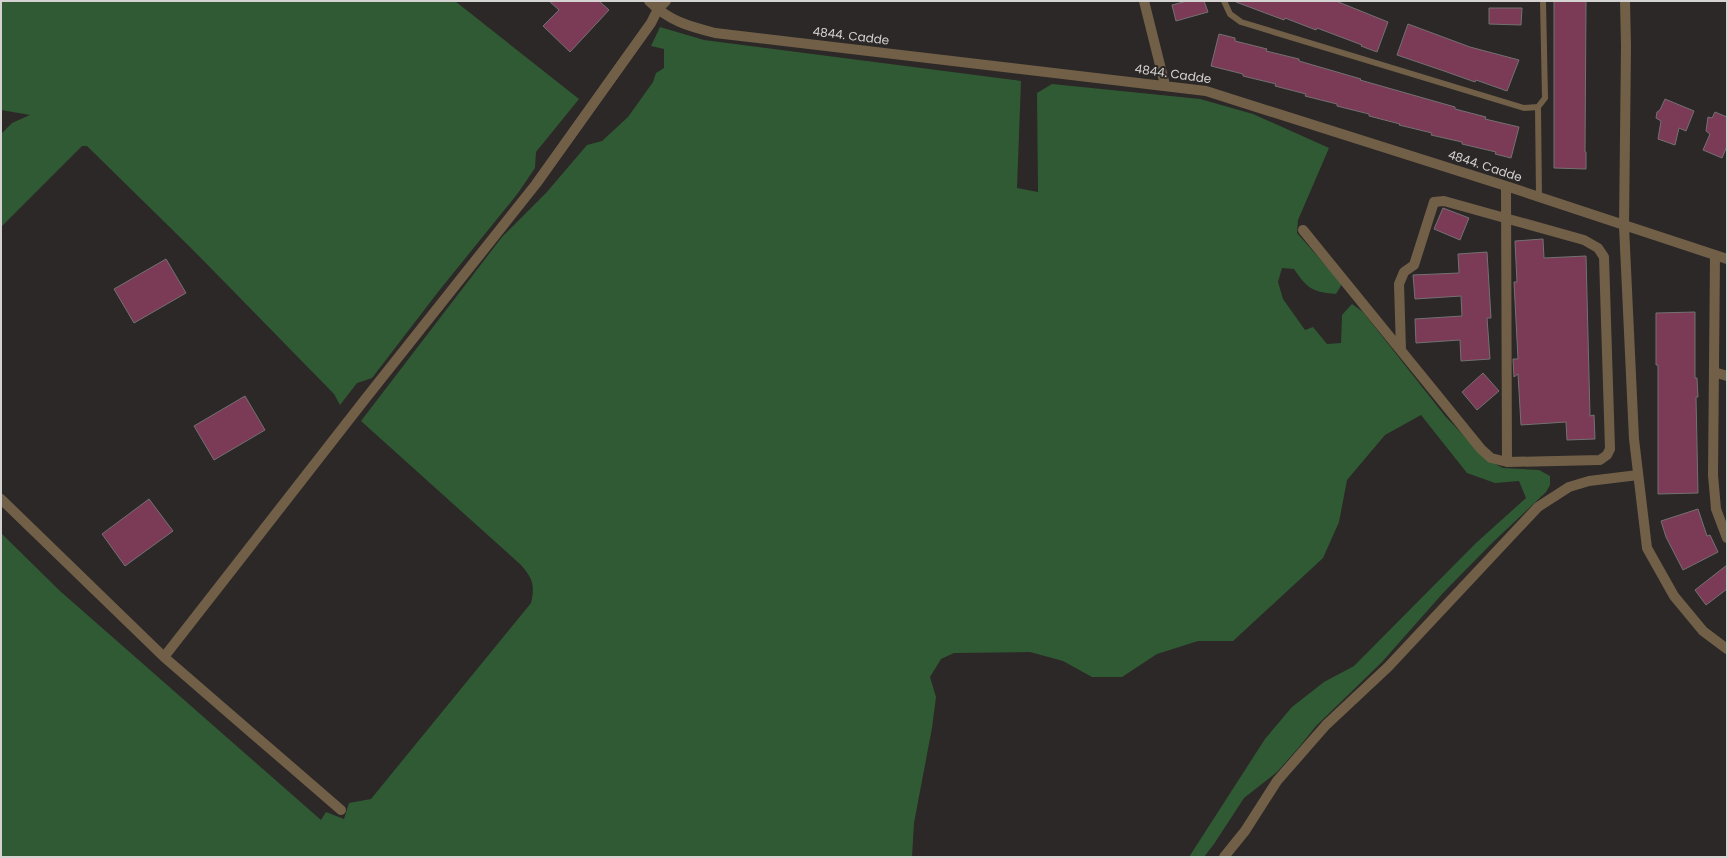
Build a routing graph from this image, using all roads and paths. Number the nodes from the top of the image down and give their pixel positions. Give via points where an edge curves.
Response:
1 (649, 1) edge
2 (666, 1) edge
3 (1144, 1) edge
4 (1224, 1) edge
5 (1543, 1) edge
6 (1625, 1) edge
7 (658, 10) junction
8 (1165, 85) junction
9 (1538, 107) junction
10 (1506, 186) junction
11 (1539, 197) junction
12 (1506, 218) junction
13 (1624, 226) junction
14 (1303, 230) dead end
15 (1715, 255) junction
16 (1727, 259) edge
17 (1400, 350) junction
18 (1714, 372) junction
19 (1727, 376) edge
20 (1507, 462) junction
21 (1638, 475) junction
22 (1, 499) edge
23 (1727, 538) edge
24 (1727, 649) edge
25 (164, 657) junction
26 (341, 810) dead end
27 (1224, 857) edge

1 - 7 street, 4844. Cadde
2 - 7 street
3 - 8 street
4 - 9 lane via 1230,14 1241,22 1524,108
5 - 9 lane via 1545,98
6 - 13 street
7 - 8 street, 4844. Cadde via 672,20 715,33
7 - 25 street via 652,23 536,184
8 - 10 street, 4844. Cadde via 1206,91
9 - 11 lane
10 - 11 street, 4844. Cadde
10 - 12 street
11 - 13 street, 4844. Cadde
12 - 17 street via 1444,200 1434,202 1414,265 1404,272 1400,284
12 - 20 street
12 - 20 street via 1584,240 1598,248 1604,257 1610,449 1600,460
13 - 15 street, 4844. Cadde
13 - 21 street
14 - 17 street
15 - 16 street, 4844. Cadde
15 - 18 street
17 - 20 street via 1481,449 1491,458
18 - 19 street
18 - 23 street via 1713,475 1716,509
21 - 24 street via 1647,548 1674,596 1703,631
21 - 27 street via 1589,481 1569,487 1538,507 1388,667 1326,725 1277,781 1245,831
22 - 25 street
25 - 26 street

